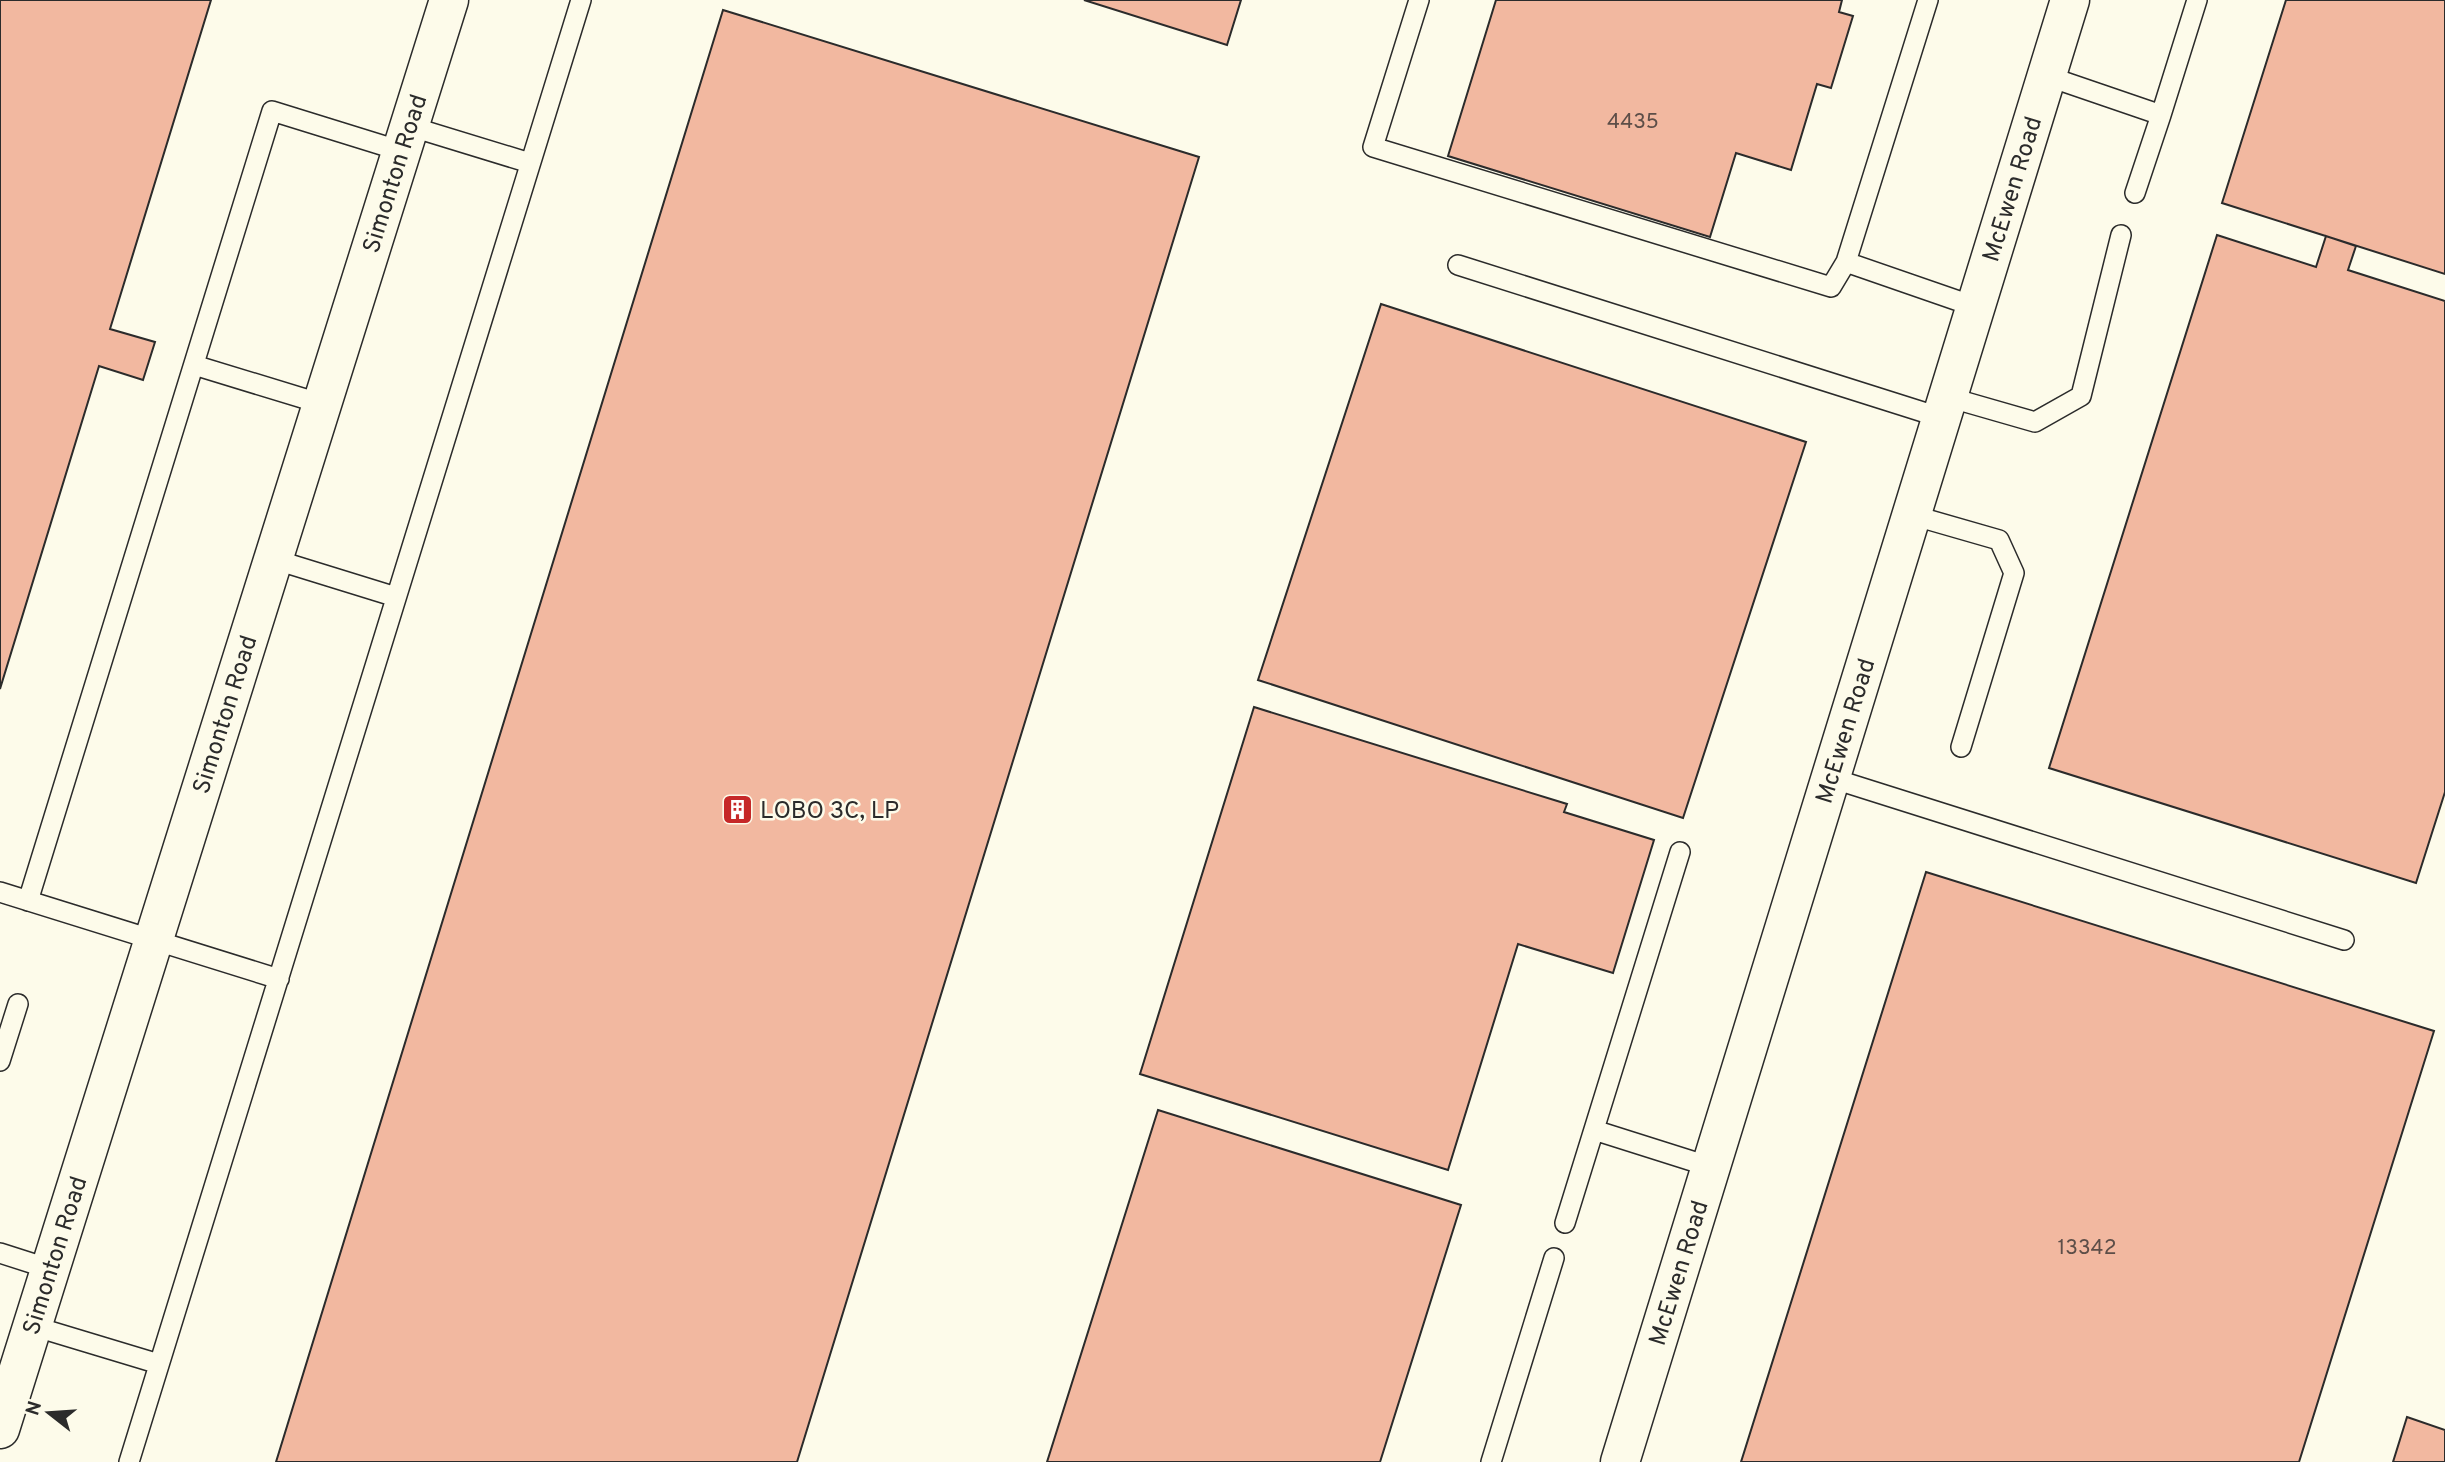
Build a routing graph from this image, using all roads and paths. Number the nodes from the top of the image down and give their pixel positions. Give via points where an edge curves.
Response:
1 (449, 0) edge
2 (581, 0) edge
3 (1419, 0) edge
4 (1928, 0) edge
5 (2070, 0) edge
6 (2197, 0) edge
7 (2047, 76) junction
8 (2161, 115) junction
9 (405, 138) junction
10 (530, 163) junction
11 (2135, 193) dead end
12 (2121, 235) dead end
13 (1846, 262) junction
14 (1458, 265) dead end
15 (1976, 307) junction
16 (194, 365) junction
17 (322, 404) junction
18 (1945, 408) junction
19 (1912, 515) junction
20 (273, 559) junction
21 (396, 597) junction
22 (1961, 747) dead end
23 (1831, 778) junction
24 (1680, 852) dead end
25 (0, 892) edge
26 (29, 901) junction
27 (153, 940) junction
28 (2344, 940) dead end
29 (279, 979) junction
30 (18, 1004) dead end
31 (0, 1061) edge
32 (1594, 1130) junction
33 (1712, 1167) junction
34 (1565, 1223) dead end
35 (0, 1253) edge
36 (1554, 1258) dead end
37 (50, 1269) junction
38 (33, 1326) junction
39 (159, 1364) junction
40 (0, 1429) edge
41 (129, 1462) edge
42 (1491, 1462) edge
43 (1620, 1462) edge

1 - 9 street, Simonton Road
2 - 10 lane
3 - 13 lane via 1373,147 1831,286
4 - 13 lane
5 - 7 street, McEwen Road
6 - 8 lane
7 - 8 lane
7 - 15 street, McEwen Road
8 - 11 lane
9 - 10 lane
9 - 16 lane via 272,111
9 - 17 street, Simonton Road
10 - 21 lane
12 - 18 lane via 2081,396 2035,422
13 - 15 lane
14 - 18 lane
15 - 18 street, McEwen Road
16 - 17 lane
16 - 26 lane
17 - 20 street, Simonton Road
18 - 19 street, McEwen Road
19 - 22 lane via 1999,540 2014,573
19 - 23 street, McEwen Road
20 - 21 lane
20 - 27 street, Simonton Road
21 - 29 lane
23 - 28 lane
23 - 33 street, McEwen Road
24 - 32 lane
25 - 26 lane
26 - 27 lane
27 - 29 lane
27 - 37 street, Simonton Road
29 - 39 lane
30 - 31 lane
32 - 33 lane
32 - 34 lane
33 - 43 street, McEwen Road
35 - 37 lane
36 - 42 lane
37 - 38 street, Simonton Road
38 - 39 lane
38 - 40 street, Simonton Road
39 - 41 lane

